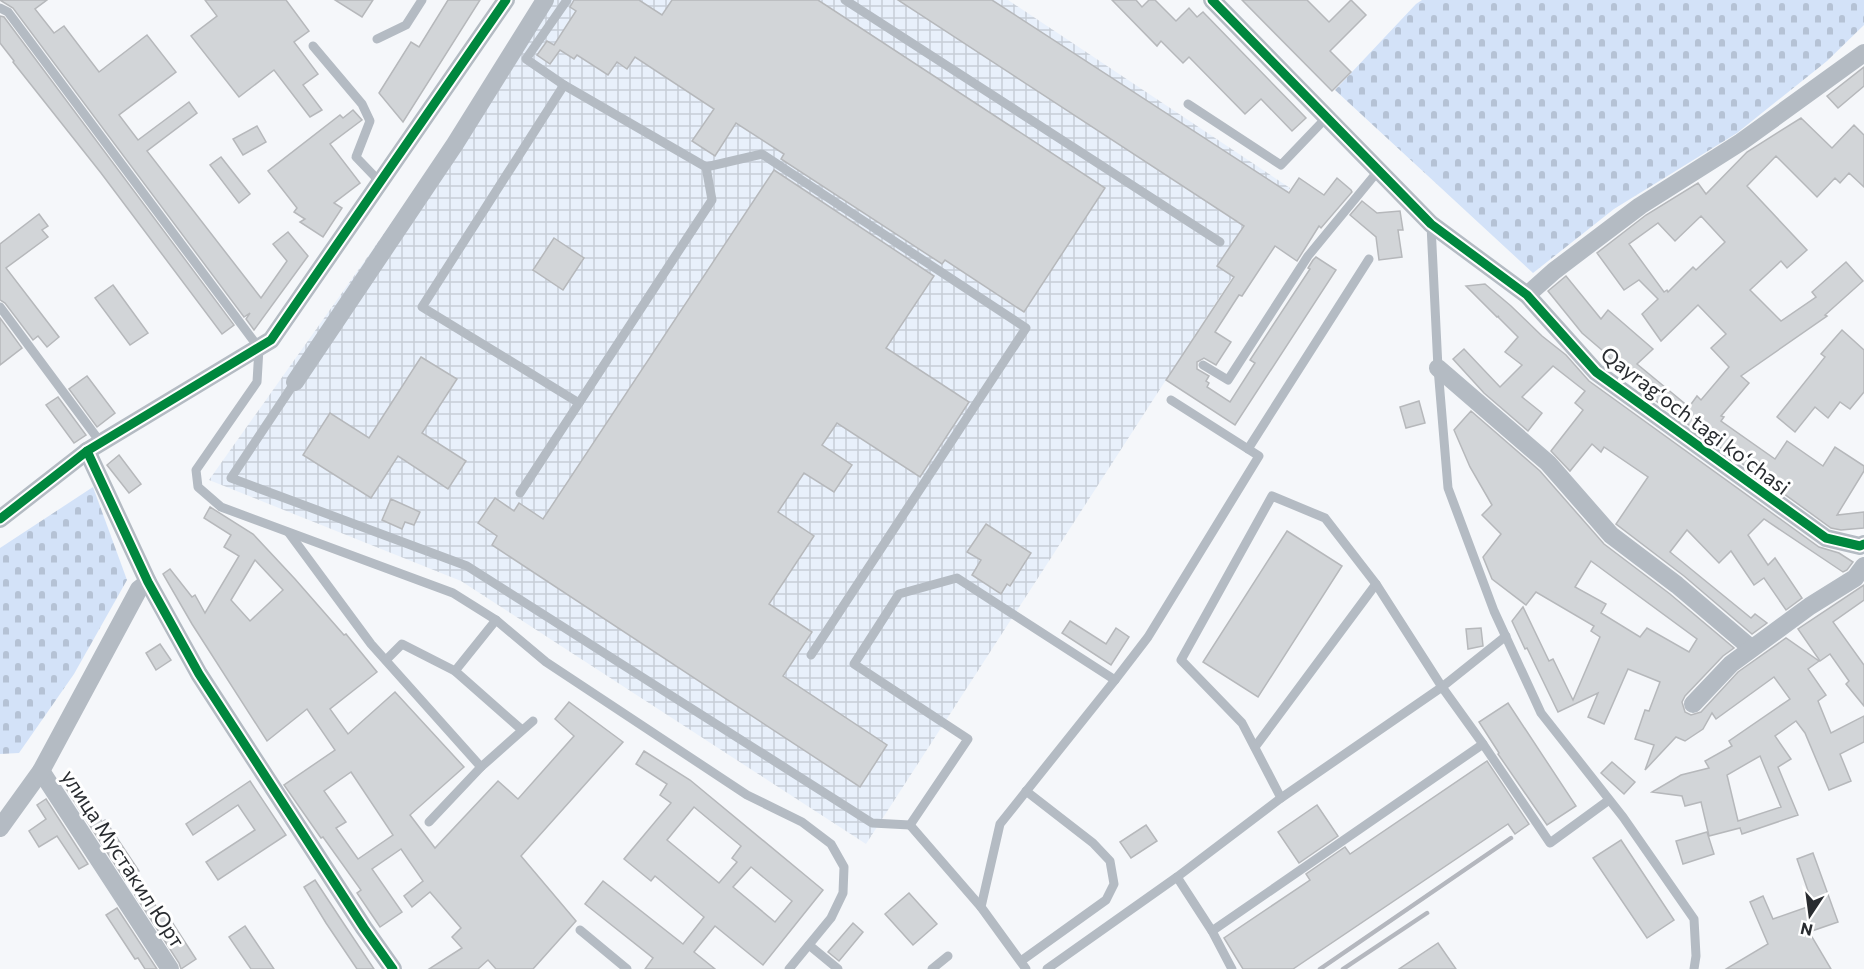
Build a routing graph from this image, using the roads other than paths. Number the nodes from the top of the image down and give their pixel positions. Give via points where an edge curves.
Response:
1 (422, 0) edge
2 (506, 0) edge
3 (545, 0) edge
4 (567, 0) edge
5 (845, 0) edge
6 (1212, 0) edge
7 (0, 8) edge
8 (377, 39) dead end
9 (313, 46) dead end
10 (1864, 53) edge
11 (564, 85) junction
12 (1188, 104) dead end
13 (1326, 118) junction
14 (705, 167) junction
15 (1378, 171) junction
16 (380, 182) junction
17 (1431, 224) junction
18 (1220, 242) dead end
19 (1369, 259) dead end
20 (1527, 295) junction
21 (0, 307) edge
22 (259, 348) junction
23 (1203, 365) dead end
24 (1438, 368) junction
25 (294, 382) joint
26 (1171, 400) dead end
27 (579, 403) junction
28 (94, 447) junction
29 (1248, 449) junction
30 (520, 493) dead end
31 (0, 519) edge
32 (288, 532) junction
33 (1864, 544) edge
34 (1864, 566) edge
35 (148, 582) junction
36 (1376, 584) junction
37 (496, 620) junction
38 (1506, 636) junction
39 (1751, 648) junction
40 (811, 655) dead end
41 (386, 660) junction
42 (455, 672) junction
43 (1115, 680) junction
44 (1442, 687) junction
45 (1693, 704) dead end
46 (533, 721) dead end
47 (522, 730) junction
48 (1484, 744) junction
49 (1255, 747) junction
50 (481, 767) junction
51 (41, 771) junction
52 (1026, 791) junction
53 (1281, 798) junction
54 (1609, 800) junction
55 (429, 822) dead end
56 (910, 825) junction
57 (0, 828) edge
58 (1177, 877) junction
59 (981, 907) junction
60 (580, 930) dead end
61 (1212, 930) junction
62 (809, 945) junction
63 (948, 956) dead end
64 (1696, 956) junction
65 (1024, 965) edge
66 (170, 969) edge
67 (393, 969) edge
68 (627, 969) edge
69 (789, 969) edge
70 (838, 969) edge
71 (932, 969) edge
72 (1047, 969) edge
73 (1232, 969) edge
74 (1694, 969) edge
75 (1702, 969) edge

1 - 8 lane via 406,25
2 - 16 street
3 - 25 street via 454,144
4 - 11 lane via 526,59
5 - 18 lane
6 - 13 street, Qayragʻoch tagi koʻchasi
7 - 22 lane via 8,12
9 - 16 lane via 362,104 370,121 356,156
10 - 20 street via 1741,142 1640,206
11 - 14 lane
11 - 27 lane via 422,307
12 - 13 lane via 1281,165
13 - 15 street, Qayragʻoch tagi koʻchasi
14 - 27 lane via 712,200
14 - 40 lane via 762,154 1026,328
15 - 17 street, Qayragʻoch tagi koʻchasi
15 - 23 lane via 1308,256 1228,380
16 - 22 street via 271,340
17 - 20 street, Qayragʻoch tagi koʻchasi
17 - 24 lane
19 - 29 lane
20 - 33 street, Qayragʻoch tagi koʻchasi via 1596,372 1826,538
21 - 28 lane
22 - 28 street
22 - 32 lane via 257,382 196,470 198,487 221,507
24 - 38 lane via 1448,488
24 - 39 street via 1548,463 1611,535
25 - 56 lane via 231,478 468,566 872,823
26 - 29 lane
27 - 30 lane
28 - 31 street
28 - 35 street
29 - 43 lane via 1259,456 1148,637
32 - 37 lane via 453,593
32 - 41 lane
34 - 39 street via 1855,578
35 - 51 street via 139,589
35 - 67 street via 199,674
36 - 44 lane
36 - 49 lane
36 - 49 lane via 1325,518 1272,496 1181,660 1242,723
37 - 42 lane
37 - 62 lane via 546,662 747,795 802,822 831,844 844,867 843,893 831,918
38 - 44 lane
38 - 54 lane via 1541,713
39 - 45 street
41 - 42 lane via 402,644
41 - 50 lane
42 - 47 lane
43 - 52 lane
43 - 56 lane via 957,578 899,594 854,664 968,739
44 - 48 lane
44 - 53 lane
46 - 47 lane
47 - 50 lane
48 - 54 lane via 1550,843
48 - 61 lane
49 - 53 lane
50 - 55 lane
51 - 57 street
51 - 66 street, улица Мустакил Юрт
52 - 59 lane via 1000,824
52 - 65 lane via 1093,843 1110,861 1114,884 1106,900
53 - 58 lane
54 - 64 lane via 1694,919
56 - 59 lane
58 - 61 lane
58 - 72 lane
59 - 65 lane
60 - 68 lane
61 - 73 lane
62 - 69 lane
62 - 70 lane
63 - 71 lane
64 - 74 lane
64 - 75 lane

